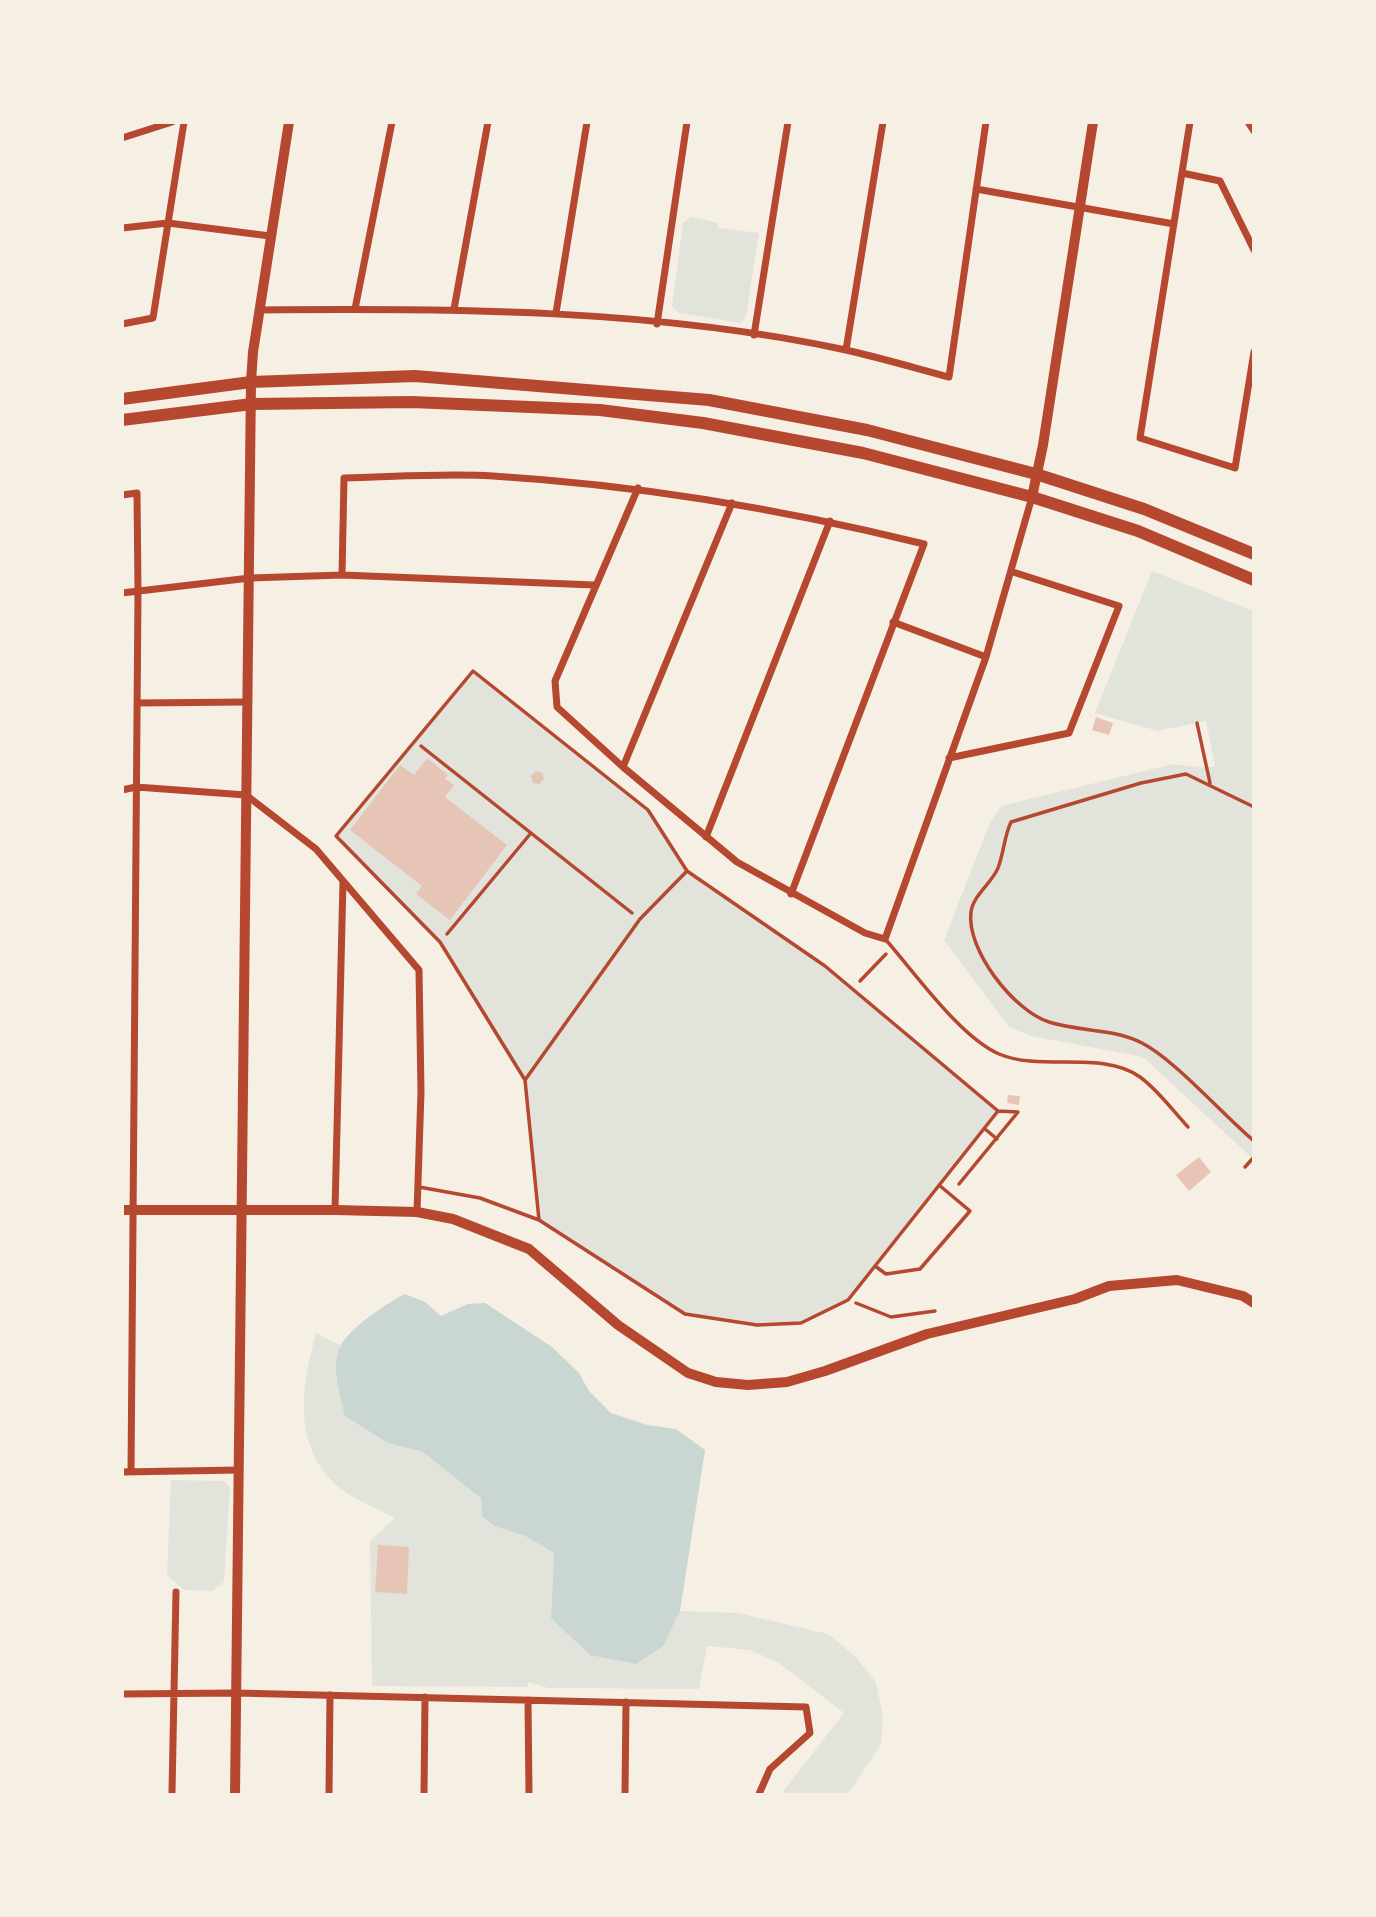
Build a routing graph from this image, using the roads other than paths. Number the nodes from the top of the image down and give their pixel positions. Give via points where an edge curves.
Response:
1 (172, 122) edge
2 (184, 122) edge
3 (289, 122) edge
4 (392, 122) edge
5 (488, 122) edge
6 (587, 122) edge
7 (687, 122) edge
8 (788, 122) edge
9 (883, 122) edge
10 (986, 122) edge
11 (1093, 122) edge
12 (1190, 122) edge
13 (1248, 122) edge
14 (1254, 131) edge
15 (122, 138) edge
16 (1182, 173) junction
17 (976, 189) junction
18 (1080, 207) junction
19 (168, 223) junction
20 (1174, 224) junction
21 (122, 228) edge
22 (270, 236) junction
23 (1254, 250) edge
24 (355, 309) junction
25 (454, 309) junction
26 (260, 310) junction
27 (556, 313) junction
28 (122, 324) edge
29 (657, 324) junction
30 (754, 335) junction
31 (846, 350) junction
32 (1254, 352) edge
33 (251, 382) junction
34 (122, 400) edge
35 (252, 404) junction
36 (122, 420) edge
37 (1036, 474) junction
38 (638, 488) junction
39 (122, 495) edge
40 (1032, 497) junction
41 (732, 503) junction
42 (830, 521) junction
43 (1254, 554) edge
44 (1013, 572) junction
45 (342, 575) junction
46 (250, 578) junction
47 (1254, 580) edge
48 (594, 585) junction
49 (138, 591) junction
50 (122, 593) edge
51 (893, 622) junction
52 (986, 657) junction
53 (248, 702) junction
54 (137, 703) junction
55 (949, 758) junction
56 (623, 767) junction
57 (136, 787) junction
58 (122, 790) edge
59 (246, 795) junction
60 (706, 837) junction
61 (687, 871) junction
62 (343, 882) junction
63 (791, 894) junction
64 (885, 939) junction
65 (525, 1080) junction
66 (998, 1111) junction
67 (1188, 1127) dead end
68 (984, 1128) junction
69 (996, 1139) junction
70 (959, 1184) dead end
71 (939, 1185) junction
72 (418, 1186) junction
73 (128, 1210) edge
74 (335, 1210) junction
75 (242, 1211) junction
76 (417, 1212) junction
77 (539, 1220) junction
78 (875, 1266) junction
79 (1254, 1303) edge
80 (239, 1470) junction
81 (122, 1472) edge
82 (131, 1472) junction
83 (176, 1592) dead end
84 (174, 1693) junction
85 (236, 1693) junction
86 (122, 1694) edge
87 (330, 1695) junction
88 (425, 1697) junction
89 (528, 1700) junction
90 (626, 1702) junction
91 (172, 1792) dead end
92 (235, 1794) edge
93 (329, 1794) edge
94 (424, 1794) edge
95 (529, 1794) edge
96 (625, 1794) edge
97 (759, 1794) edge

1 - 15 street
2 - 19 street
3 - 22 street
4 - 24 street
5 - 25 street
6 - 27 street
7 - 29 street
8 - 30 street
9 - 31 street
10 - 17 street
11 - 18 street
12 - 16 street
13 - 14 street
16 - 20 street
16 - 23 street via 1220,181
17 - 18 street
17 - 31 street via 949,377
18 - 20 street
18 - 37 street
19 - 21 street
19 - 22 street
19 - 28 street via 153,318
20 - 32 street via 1140,438 1234,468
22 - 26 street
24 - 25 street
24 - 26 street
25 - 27 street
26 - 33 street
27 - 29 street
29 - 30 street
30 - 31 street
33 - 34 highway
33 - 35 street
33 - 37 highway via 415,376 709,400 867,430
35 - 36 highway
35 - 40 highway via 412,402 600,410 704,423 863,453
35 - 46 street
37 - 40 street
37 - 43 highway via 1144,509
38 - 41 street
38 - 45 street via 490,476 344,478
38 - 48 street
39 - 49 street via 137,493
40 - 44 street
40 - 47 highway via 1139,531
41 - 42 street
41 - 56 street
42 - 51 street via 924,544
42 - 60 street
44 - 52 street
44 - 55 street via 1119,606 1069,733
45 - 46 street
45 - 48 street
46 - 49 street
46 - 53 street
48 - 56 street via 555,681 557,707
49 - 50 street
49 - 54 street
51 - 52 street
51 - 63 street
52 - 55 street
53 - 54 street
53 - 59 street
54 - 57 street
55 - 64 street
56 - 60 street
57 - 58 street
57 - 59 street
57 - 73 street
59 - 62 street via 316,849
59 - 75 street
60 - 63 street
61 - 65 lane via 640,919
61 - 65 lane via 648,810 473,671 336,836 440,942
61 - 66 lane via 825,966
62 - 72 street via 419,970
62 - 74 street
63 - 64 street
64 - 67 lane via 976,1041 1001,1055 1042,1063 1114,1065 1140,1077
65 - 77 lane
66 - 68 lane
66 - 69 lane via 1018,1112
68 - 69 lane
68 - 71 lane
69 - 70 lane
71 - 78 lane
71 - 78 lane via 970,1211 920,1269 886,1274
72 - 76 street
72 - 77 lane via 480,1198
73 - 75 street
73 - 82 street
74 - 75 street
74 - 76 street
75 - 80 street
76 - 79 street via 453,1219 529,1250 658,1355 688,1373 716,1382 787,1382 927,1334 1075,1299 1109,1286 1177,1280 1243,1296
77 - 78 lane via 685,1314 757,1325 801,1323 848,1300
80 - 82 street
80 - 85 street
81 - 82 street
83 - 84 street
84 - 85 street
84 - 86 street
84 - 91 street
85 - 87 street
85 - 92 street
87 - 88 street
87 - 93 street
88 - 89 street
88 - 94 street
89 - 90 street
89 - 95 street
90 - 96 street
90 - 97 street via 806,1707 810,1733 770,1769

